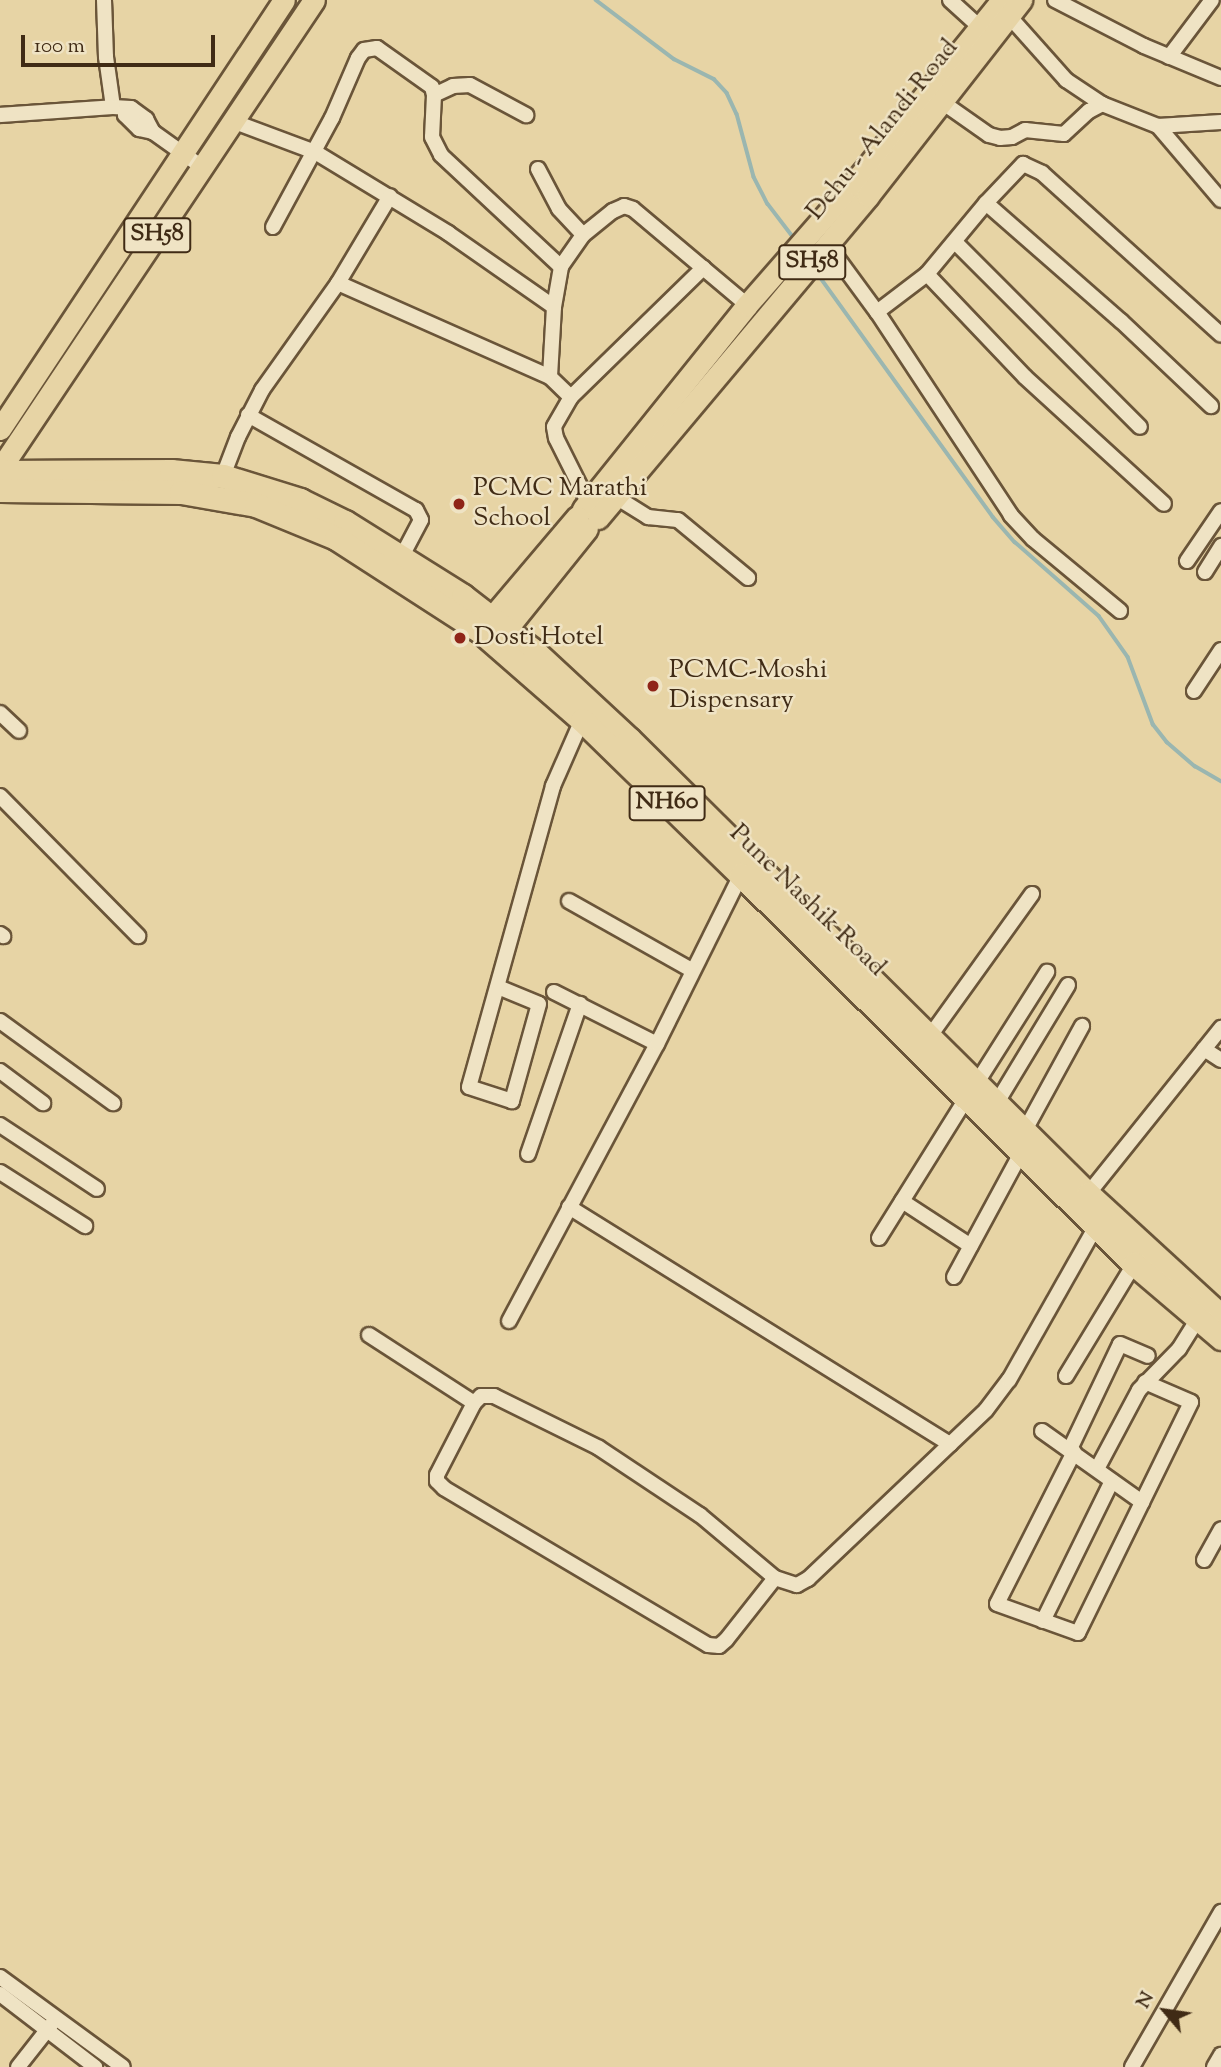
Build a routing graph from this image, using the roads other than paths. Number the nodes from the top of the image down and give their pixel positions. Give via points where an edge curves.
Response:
1 (104, 0) edge
2 (284, 0) edge
3 (314, 0) edge
4 (950, 0) edge
5 (1055, 0) edge
6 (1213, 0) edge
7 (1010, 5) edge
8 (1221, 5) edge
9 (986, 32) junction
10 (1169, 57) junction
11 (1221, 78) edge
12 (434, 95) junction
13 (942, 102) junction
14 (1102, 104) junction
15 (119, 107) junction
16 (0, 115) edge
17 (526, 115) dead end
18 (232, 121) junction
19 (1217, 123) edge
20 (1157, 126) junction
21 (1221, 136) edge
22 (315, 152) junction
23 (182, 153) junction
24 (202, 167) junction
25 (537, 169) dead end
26 (390, 196) junction
27 (1221, 200) edge
28 (986, 203) junction
29 (273, 227) dead end
30 (583, 235) junction
31 (956, 243) junction
32 (827, 244) junction
33 (561, 267) junction
34 (703, 268) junction
35 (927, 275) junction
36 (338, 283) junction
37 (747, 305) junction
38 (554, 307) junction
39 (877, 312) junction
40 (1221, 335) edge
41 (550, 377) junction
42 (571, 397) junction
43 (1211, 406) dead end
44 (248, 415) junction
45 (1140, 428) dead end
46 (0, 429) edge
47 (0, 470) edge
48 (223, 476) junction
49 (0, 490) edge
50 (616, 497) junction
51 (1164, 503) dead end
52 (1221, 511) edge
53 (587, 515) junction
54 (1221, 546) edge
55 (402, 556) junction
56 (1187, 561) dead end
57 (1205, 572) dead end
58 (748, 578) dead end
59 (1120, 611) dead end
60 (494, 630) junction
61 (1221, 650) edge
62 (1194, 691) dead end
63 (0, 713) edge
64 (582, 720) junction
65 (19, 731) dead end
66 (0, 796) edge
67 (741, 875) junction
68 (1032, 894) dead end
69 (569, 901) dead end
70 (138, 936) dead end
71 (693, 971) junction
72 (1047, 972) dead end
73 (1068, 985) dead end
74 (498, 986) junction
75 (554, 992) dead end
76 (580, 1004) junction
77 (0, 1021) edge
78 (1082, 1026) dead end
79 (1221, 1028) edge
80 (930, 1036) junction
81 (657, 1044) junction
82 (1204, 1049) junction
83 (1221, 1060) edge
84 (0, 1072) edge
85 (971, 1091) junction
86 (113, 1102) dead end
87 (43, 1103) dead end
88 (996, 1104) junction
89 (0, 1125) edge
90 (1023, 1142) junction
91 (528, 1154) dead end
92 (0, 1172) edge
93 (97, 1189) dead end
94 (1088, 1194) junction
95 (902, 1201) junction
96 (569, 1208) junction
97 (85, 1226) dead end
98 (1096, 1226) junction
99 (879, 1238) dead end
100 (971, 1246) junction
101 (1134, 1264) junction
102 (954, 1277) dead end
103 (1221, 1316) edge
104 (1197, 1320) junction
105 (509, 1321) dead end
106 (369, 1335) dead end
107 (1221, 1338) edge
108 (1147, 1356) dead end
109 (1066, 1376) dead end
110 (1145, 1382) junction
111 (474, 1403) junction
112 (1042, 1431) dead end
113 (950, 1444) junction
114 (1072, 1450) junction
115 (1097, 1469) junction
116 (1112, 1481) junction
117 (1142, 1502) junction
118 (1221, 1529) edge
119 (1204, 1560) dead end
120 (775, 1578) junction
121 (1043, 1621) junction
122 (1221, 1912) edge
123 (0, 1977) edge
124 (0, 1994) edge
125 (56, 2018) junction
126 (47, 2031) junction
127 (1221, 2055) edge
128 (18, 2067) edge
129 (94, 2067) edge
130 (123, 2067) edge
131 (1132, 2067) edge
132 (1214, 2067) edge

1 - 15 street via 106,57
2 - 23 main road, SH58
3 - 18 main road, SH58
4 - 9 street
5 - 10 street
6 - 8 street
6 - 10 street
7 - 9 main road, Dehu - Alandi Road / SH58
7 - 14 street via 1066,80
9 - 13 main road, Dehu - Alandi Road / SH58
9 - 37 main road, Dehu - Alandi Road / SH58
10 - 11 street
12 - 17 street via 453,86 470,85
12 - 22 street via 424,80 377,48 364,50
12 - 33 street via 435,147
13 - 14 street via 1000,138 1025,130 1064,134
13 - 32 main road, Dehu - Alandi Road / SH58
14 - 20 street
15 - 16 street
15 - 23 street via 139,128 153,132
18 - 22 street
18 - 24 main road, SH58
19 - 20 street
19 - 21 street
20 - 27 street
22 - 26 street
22 - 29 street
23 - 24 street
23 - 46 main road, SH58
24 - 47 main road, SH58
25 - 30 street via 559,209
26 - 36 street
26 - 38 street
28 - 31 street
28 - 40 street via 1016,169 1031,165
28 - 43 street
30 - 33 street
30 - 34 street via 625,206
31 - 35 street
31 - 45 street
32 - 39 street
32 - 50 main road, Dehu - Alandi Road / SH58
33 - 38 street
34 - 37 street
34 - 42 street
35 - 39 street
35 - 51 street via 1025,377
36 - 41 street
36 - 44 street
37 - 53 main road, Dehu - Alandi Road / SH58
38 - 41 street
39 - 59 street via 1011,515
41 - 42 street
42 - 53 street via 554,426
44 - 48 street
44 - 55 street via 416,510 421,520
47 - 48 highway, Pune Nashik Road / NH60 via 170,471
48 - 55 highway, Pune Nashik Road / NH60 via 300,500
49 - 60 highway, Pune Nashik Road / NH60 via 181,492 256,505 336,538
50 - 53 main road, Dehu - Alandi Road / SH58
50 - 58 street via 648,517 678,520
52 - 56 street
53 - 60 main road, Dehu - Alandi Road / SH58
54 - 57 street
55 - 60 highway, Pune Nashik Road / NH60
60 - 64 highway, Pune Nashik Road / NH60
60 - 80 highway, Pune Nashik Road / NH60 via 629,739
61 - 62 street
63 - 65 street
64 - 67 highway, Pune Nashik Road / NH60
64 - 74 street via 553,786
66 - 70 street
67 - 71 street
67 - 85 highway, Pune Nashik Road / NH60
68 - 80 street
69 - 71 street
71 - 81 street
72 - 85 street
73 - 88 street
74 - 74 street via 469,1087 512,1101 539,1004
75 - 76 street
76 - 81 street
76 - 91 street
77 - 86 street
78 - 90 street
79 - 82 street
80 - 85 highway, Pune Nashik Road / NH60
81 - 96 street
82 - 83 street
82 - 94 street
84 - 87 street
85 - 88 highway, Pune Nashik Road / NH60
85 - 90 highway, Pune Nashik Road / NH60
85 - 95 street
88 - 90 highway, Pune Nashik Road / NH60
89 - 93 street
90 - 94 highway, Pune Nashik Road / NH60
90 - 98 highway, Pune Nashik Road / NH60
90 - 100 street
92 - 97 street
94 - 103 highway, Pune Nashik Road / NH60
95 - 99 street
95 - 100 street
96 - 105 street
96 - 113 street
98 - 101 highway, Pune Nashik Road / NH60
98 - 113 street via 1009,1380
100 - 102 street
101 - 104 highway, Pune Nashik Road / NH60
101 - 109 street
104 - 107 highway, Pune Nashik Road / NH60
104 - 110 street via 1179,1349
106 - 111 street
108 - 114 street via 1120,1344
110 - 115 street
110 - 117 street via 1191,1402
111 - 120 street via 481,1396 494,1395 599,1448 700,1515
111 - 120 street via 437,1481 708,1645 719,1646 726,1640
112 - 114 street
113 - 120 street via 808,1579 797,1585
114 - 115 street
114 - 121 street via 997,1604
115 - 116 street
116 - 117 street
116 - 121 street
117 - 121 street via 1079,1633
118 - 119 street
122 - 131 street
123 - 125 street
124 - 126 street
125 - 126 street
125 - 130 street
126 - 128 street
126 - 129 street
127 - 132 street

